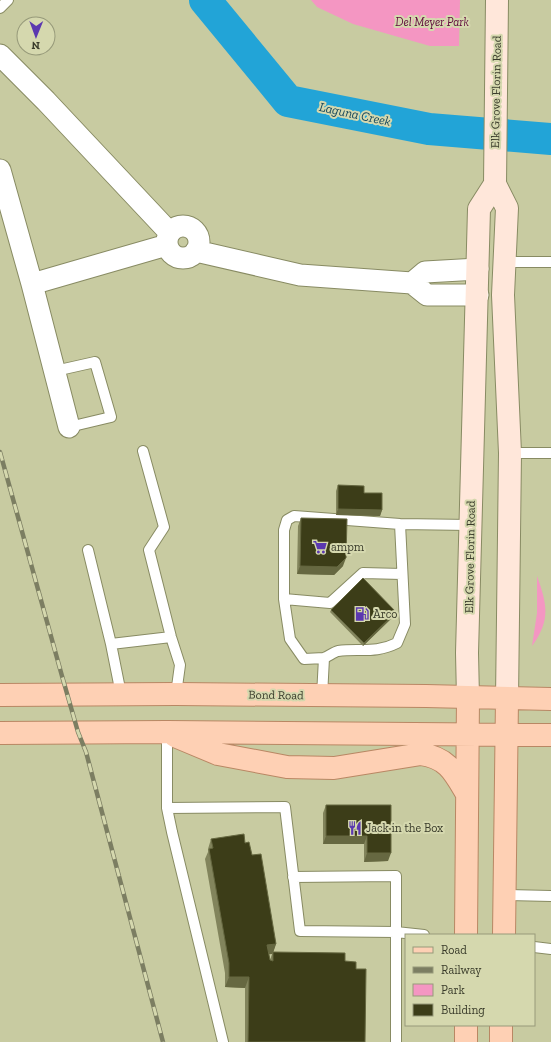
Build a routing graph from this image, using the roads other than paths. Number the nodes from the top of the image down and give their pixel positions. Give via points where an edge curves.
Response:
1 (8, 0) edge
2 (497, 0) edge
3 (0, 8) edge
4 (0, 55) edge
5 (0, 170) edge
6 (495, 184) junction
7 (169, 239) junction
8 (505, 262) junction
9 (551, 262) edge
10 (478, 269) junction
11 (412, 283) junction
12 (32, 284) junction
13 (478, 295) junction
14 (506, 358) junction
15 (54, 371) junction
16 (69, 427) joint
17 (143, 452) dead end
18 (510, 453) junction
19 (551, 453) edge
20 (400, 524) junction
21 (470, 525) junction
22 (88, 550) dead end
23 (402, 574) junction
24 (284, 599) junction
25 (171, 637) junction
26 (111, 644) junction
27 (324, 658) junction
28 (121, 694) junction
29 (176, 694) junction
30 (0, 695) edge
31 (322, 696) junction
32 (468, 698) junction
33 (507, 699) junction
34 (551, 699) edge
35 (167, 732) junction
36 (0, 733) edge
37 (468, 734) junction
38 (507, 734) junction
39 (551, 735) edge
40 (467, 794) junction
41 (167, 808) junction
42 (293, 877) junction
43 (505, 895) junction
44 (551, 896) edge
45 (396, 932) junction
46 (415, 934) edge
47 (466, 934) edge
48 (504, 934) edge
49 (535, 947) edge
50 (551, 949) edge
51 (466, 1026) edge
52 (501, 1026) edge
53 (223, 1042) edge
54 (396, 1042) edge
55 (466, 1042) edge
56 (501, 1042) edge

1 - 3 lane
2 - 6 main road, Elk Grove Florin Road
4 - 7 street via 46,101
5 - 12 street
6 - 8 main road, Elk Grove Florin Road via 506,208
6 - 10 main road, Elk Grove Florin Road via 480,208
7 - 11 street via 170,251 180,258 186,258 196,251 300,275
7 - 12 street
8 - 9 lane
8 - 14 main road, Elk Grove Florin Road via 503,295
10 - 11 street via 425,272
10 - 13 main road, Elk Grove Florin Road
10 - 14 main road via 493,274 492,336 500,354
11 - 13 street via 427,295
12 - 15 street
13 - 21 main road, Elk Grove Florin Road
14 - 18 main road, Elk Grove Florin Road
15 - 16 street
15 - 16 lane via 95,362 111,417
17 - 25 lane via 164,527 149,550
18 - 19 lane
18 - 33 main road, Elk Grove Florin Road
20 - 21 lane
20 - 23 lane
20 - 24 lane via 294,516 287,520 284,530
21 - 32 main road, Elk Grove Florin Road
22 - 26 lane
23 - 24 lane via 363,574 330,603
23 - 27 lane via 405,624 397,644 374,651 337,651
24 - 27 lane via 290,639 304,659
25 - 26 lane
25 - 29 lane via 180,665
26 - 28 lane
27 - 31 lane
28 - 29 main road, Bond Road
28 - 30 main road, Bond Road
29 - 31 main road, Bond Road
31 - 32 main road, Bond Road
32 - 33 main road, Bond Road
32 - 37 main road, Elk Grove Florin Road
33 - 34 main road, Bond Road
33 - 38 main road, Elk Grove Florin Road
35 - 36 main road
35 - 37 main road
35 - 40 main road via 218,754 287,767 334,768 420,754 429,755 453,770
35 - 41 lane
37 - 38 main road
37 - 40 main road, Elk Grove Florin Road
38 - 39 main road
38 - 43 main road, Elk Grove Florin Road
40 - 47 main road, Elk Grove Florin Road
41 - 42 lane via 286,807
41 - 53 lane
42 - 45 lane via 300,931
42 - 45 lane via 396,876
43 - 44 lane
43 - 48 main road, Elk Grove Florin Road
45 - 46 lane
45 - 54 lane
49 - 50 lane
51 - 55 main road
52 - 56 main road

